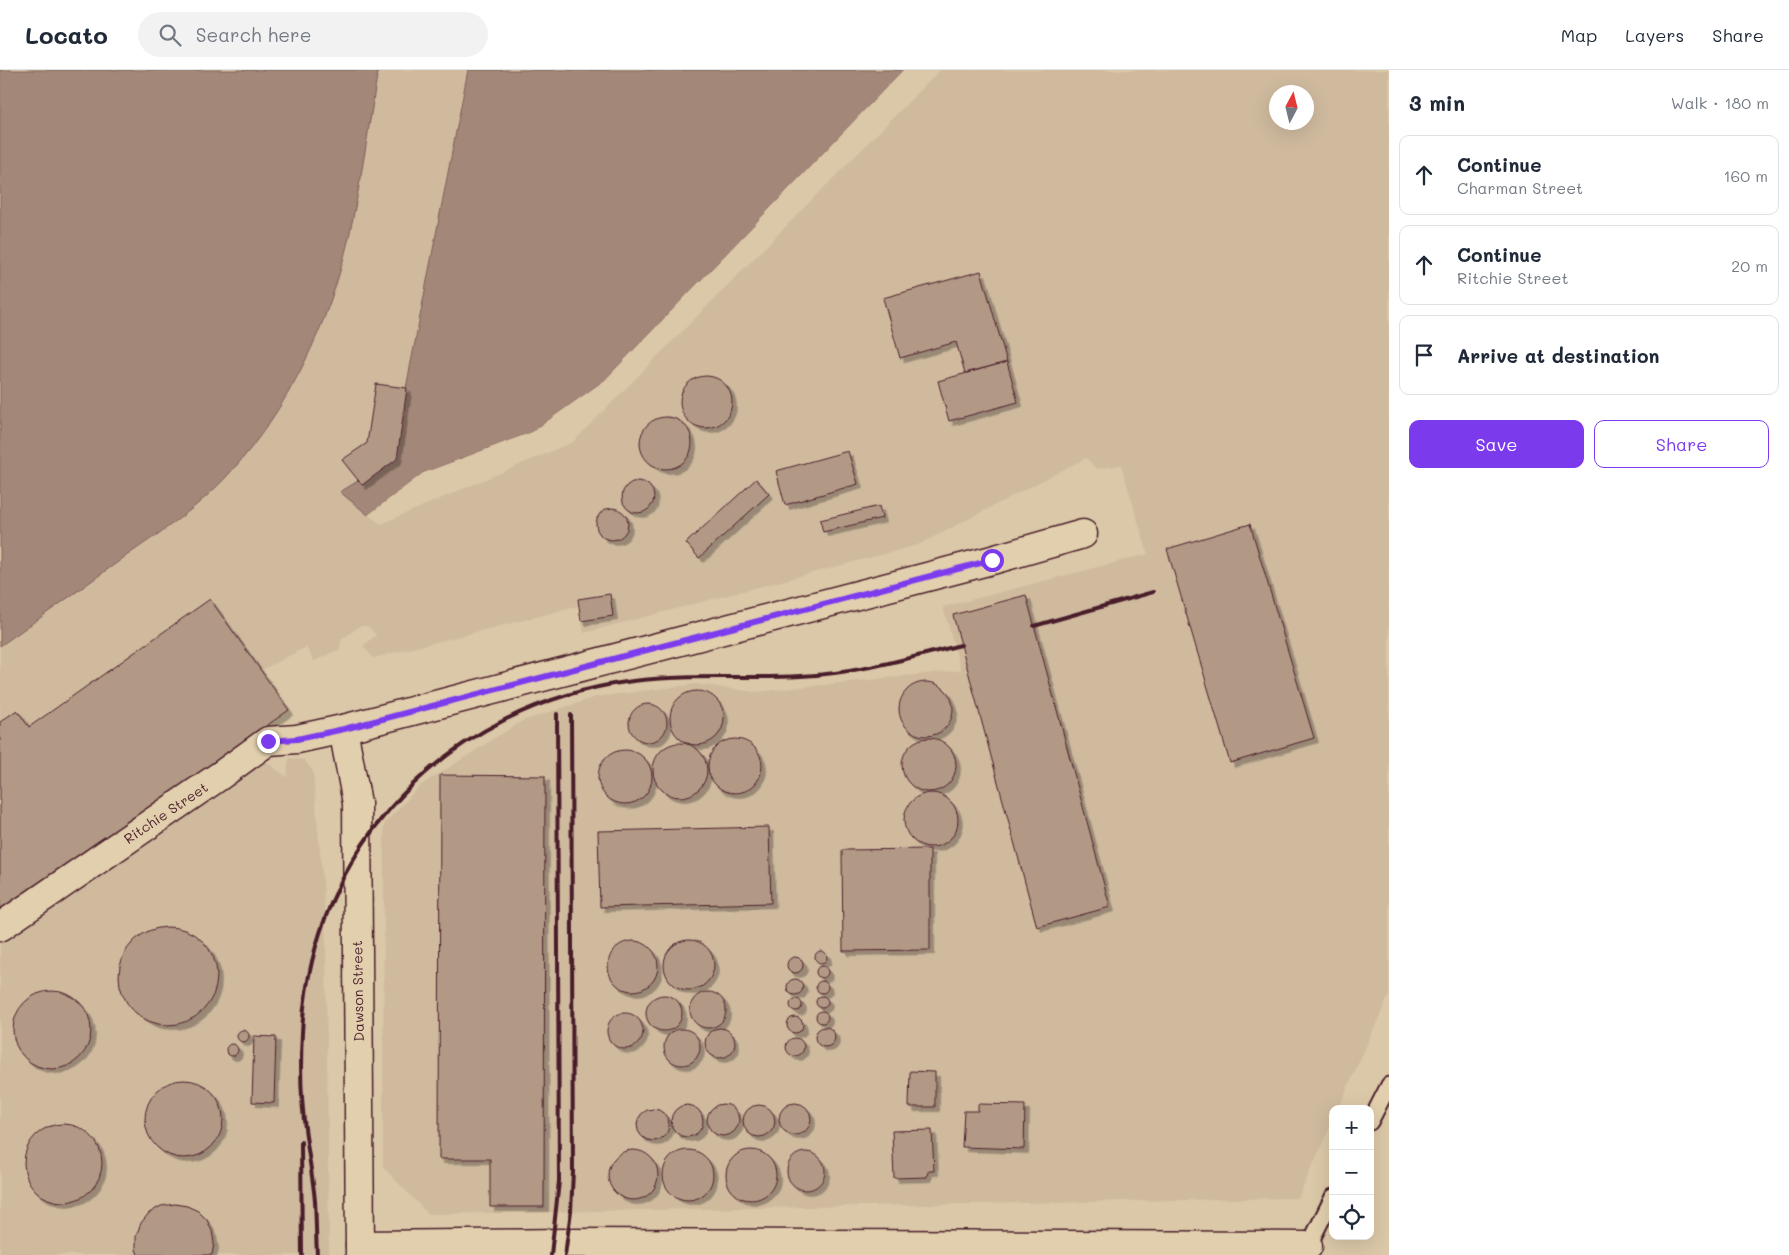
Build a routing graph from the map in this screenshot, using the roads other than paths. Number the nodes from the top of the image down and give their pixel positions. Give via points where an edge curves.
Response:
1 (1083, 534) dead end
2 (344, 729) junction
3 (0, 927) edge
4 (1389, 1084) edge
5 (1374, 1114) edge
6 (1329, 1205) edge
7 (360, 1250) edge
8 (1306, 1251) edge

1 - 2 street, Ritchie Street
2 - 3 street, Ritchie Street via 297,739 268,741
2 - 7 street, Dawson Street via 357,803
4 - 5 lane
6 - 8 lane
7 - 8 street via 566,1243

